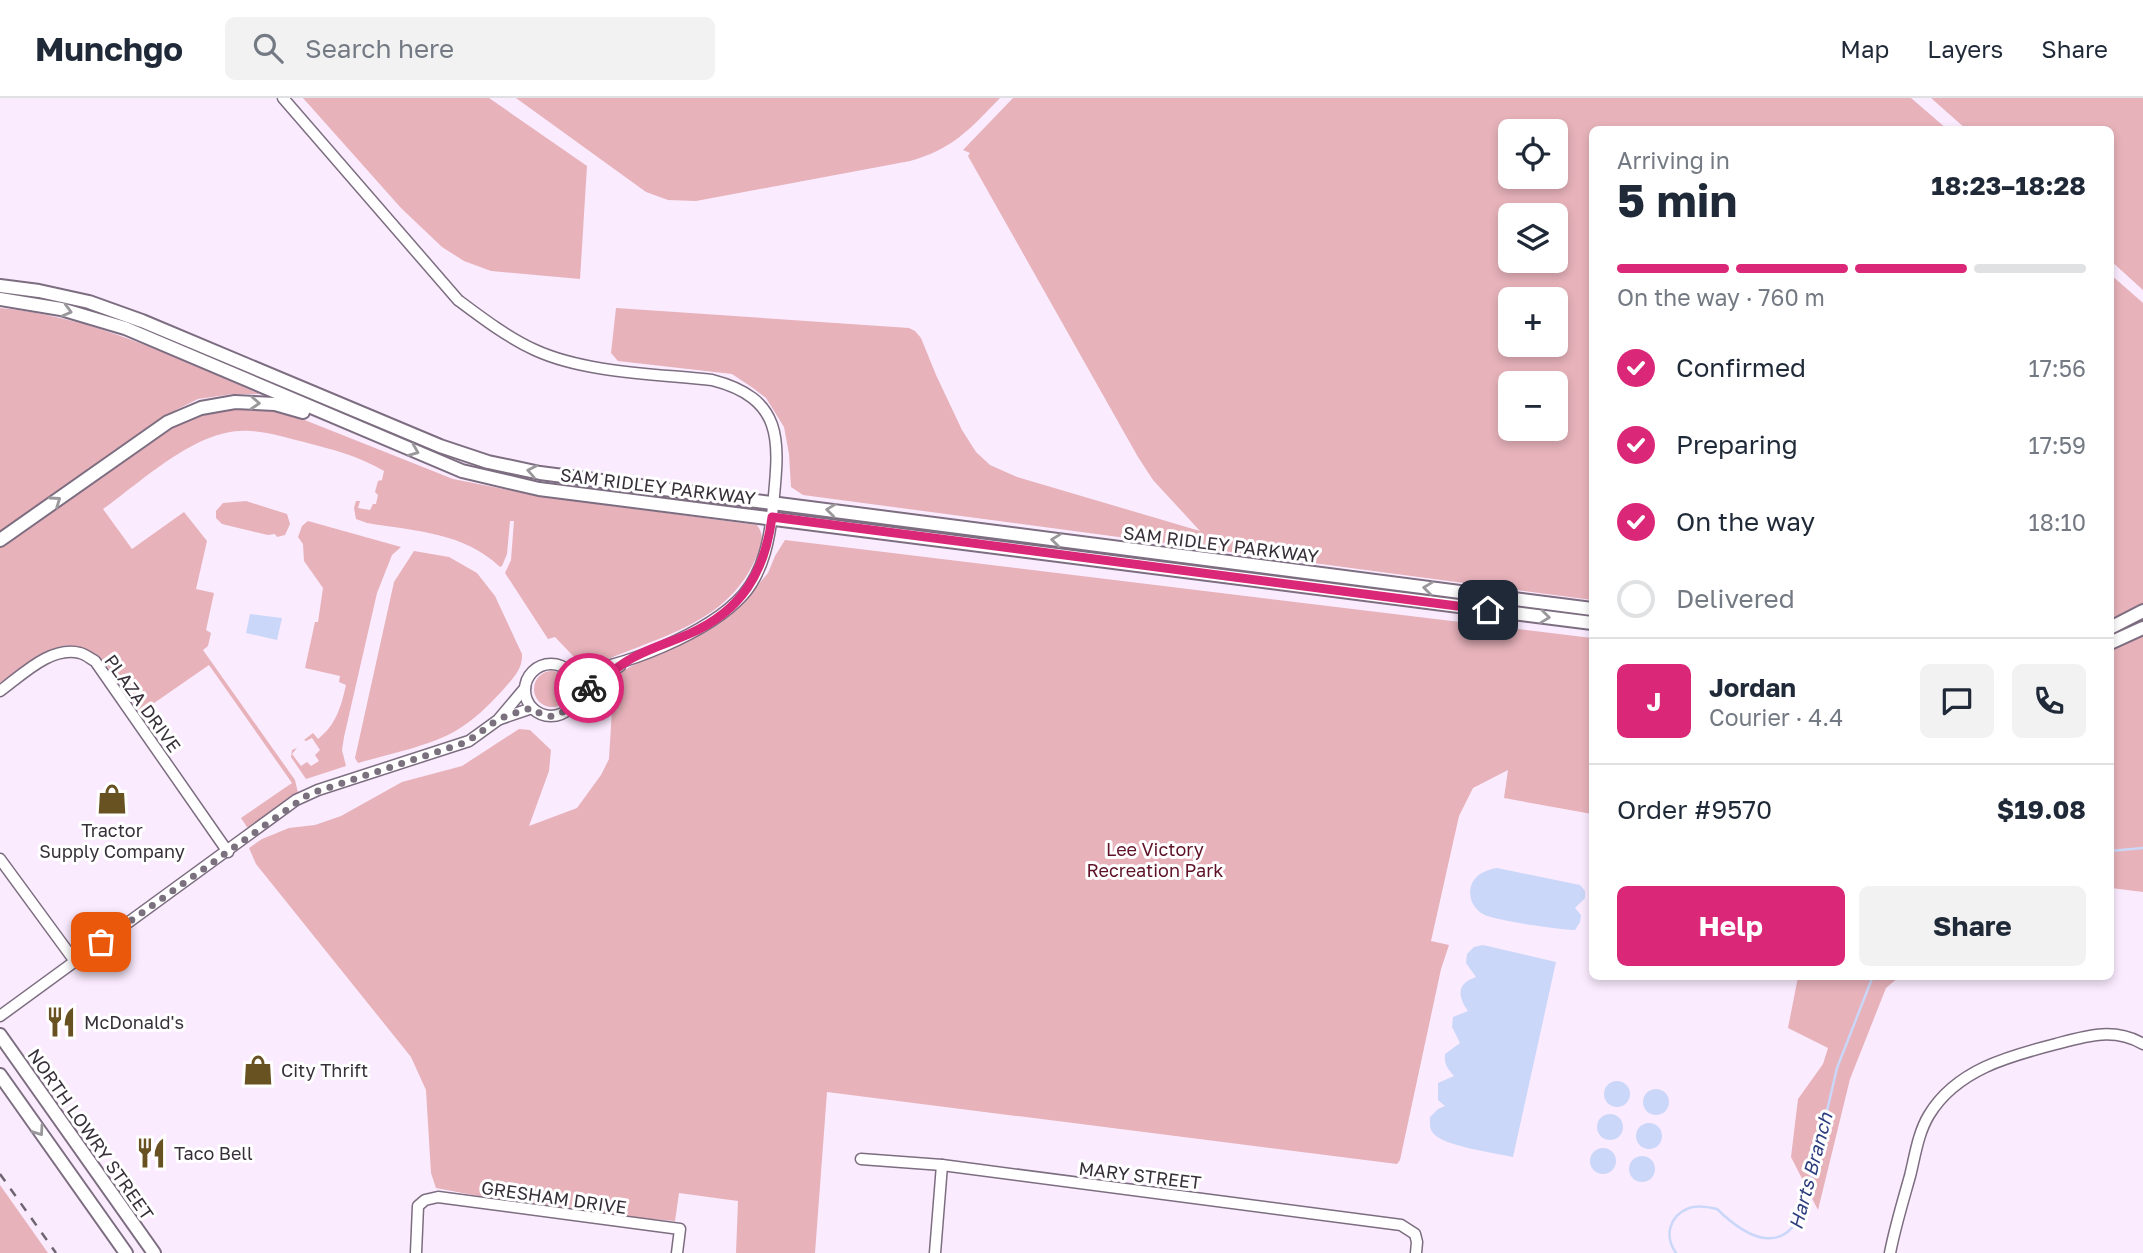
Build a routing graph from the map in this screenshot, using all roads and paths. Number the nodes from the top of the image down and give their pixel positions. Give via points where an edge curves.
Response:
1 (283, 98) edge
2 (0, 286) edge
3 (0, 299) edge
4 (351, 425) junction
5 (774, 503) junction
6 (772, 517) junction
7 (0, 540) edge
8 (1589, 609) edge
9 (2143, 611) edge
10 (1589, 623) edge
11 (2114, 626) edge
12 (2143, 628) edge
13 (2114, 641) edge
14 (629, 660) junction
15 (570, 672) junction
16 (525, 688) junction
17 (0, 691) edge
18 (577, 696) junction
19 (532, 708) junction
20 (498, 720) junction
21 (228, 852) junction
22 (0, 859) edge
23 (74, 960) junction
24 (0, 1016) edge
25 (0, 1035) edge
26 (2143, 1044) edge
27 (0, 1075) edge
28 (861, 1159) dead end
29 (942, 1165) junction
30 (126, 1253) edge
31 (154, 1253) edge
32 (416, 1253) edge
33 (677, 1253) edge
34 (935, 1253) edge
35 (1416, 1253) edge
36 (1890, 1253) edge

1 - 5 street via 458,300 492,325 537,351 599,368 712,380 742,390 756,401 778,446
5 -> 2 main road, SAM RIDLEY PARKWAY via 540,473 488,462 142,321 89,302
3 -> 4 main road, SAM RIDLEY PARKWAY via 61,309 125,328
4 -> 6 main road, SAM RIDLEY PARKWAY via 462,471 540,489
7 -> 4 main road via 168,422 201,408 235,402 275,404
5 - 6 street
8 -> 5 main road, SAM RIDLEY PARKWAY
6 -> 10 main road, SAM RIDLEY PARKWAY
6 - 14 street via 768,544 754,579 730,608 690,634
9 - 11 main road
12 - 13 main road
14 - 15 street via 593,671
14 - 18 street
15 - 16 street via 556,664 541,666 530,675
15 - 18 street
16 - 19 street
16 - 20 street
17 - 21 street, PLAZA DRIVE via 47,657 80,653 95,661
18 - 19 street via 560,714 543,715
19 - 20 street
20 - 21 street via 461,744 309,794
21 - 23 street
22 - 23 street
23 - 24 street
25 - 31 main road, NORTH LOWRY STREET
26 - 36 street via 2120,1034 2084,1037 1997,1061 1957,1083 1923,1126
27 -> 30 main road
28 - 29 street, MARY STREET
29 - 34 street
29 - 35 street, MARY STREET via 1394,1224 1413,1230
32 - 33 street, GRESHAM DRIVE via 418,1206 438,1197 680,1229

